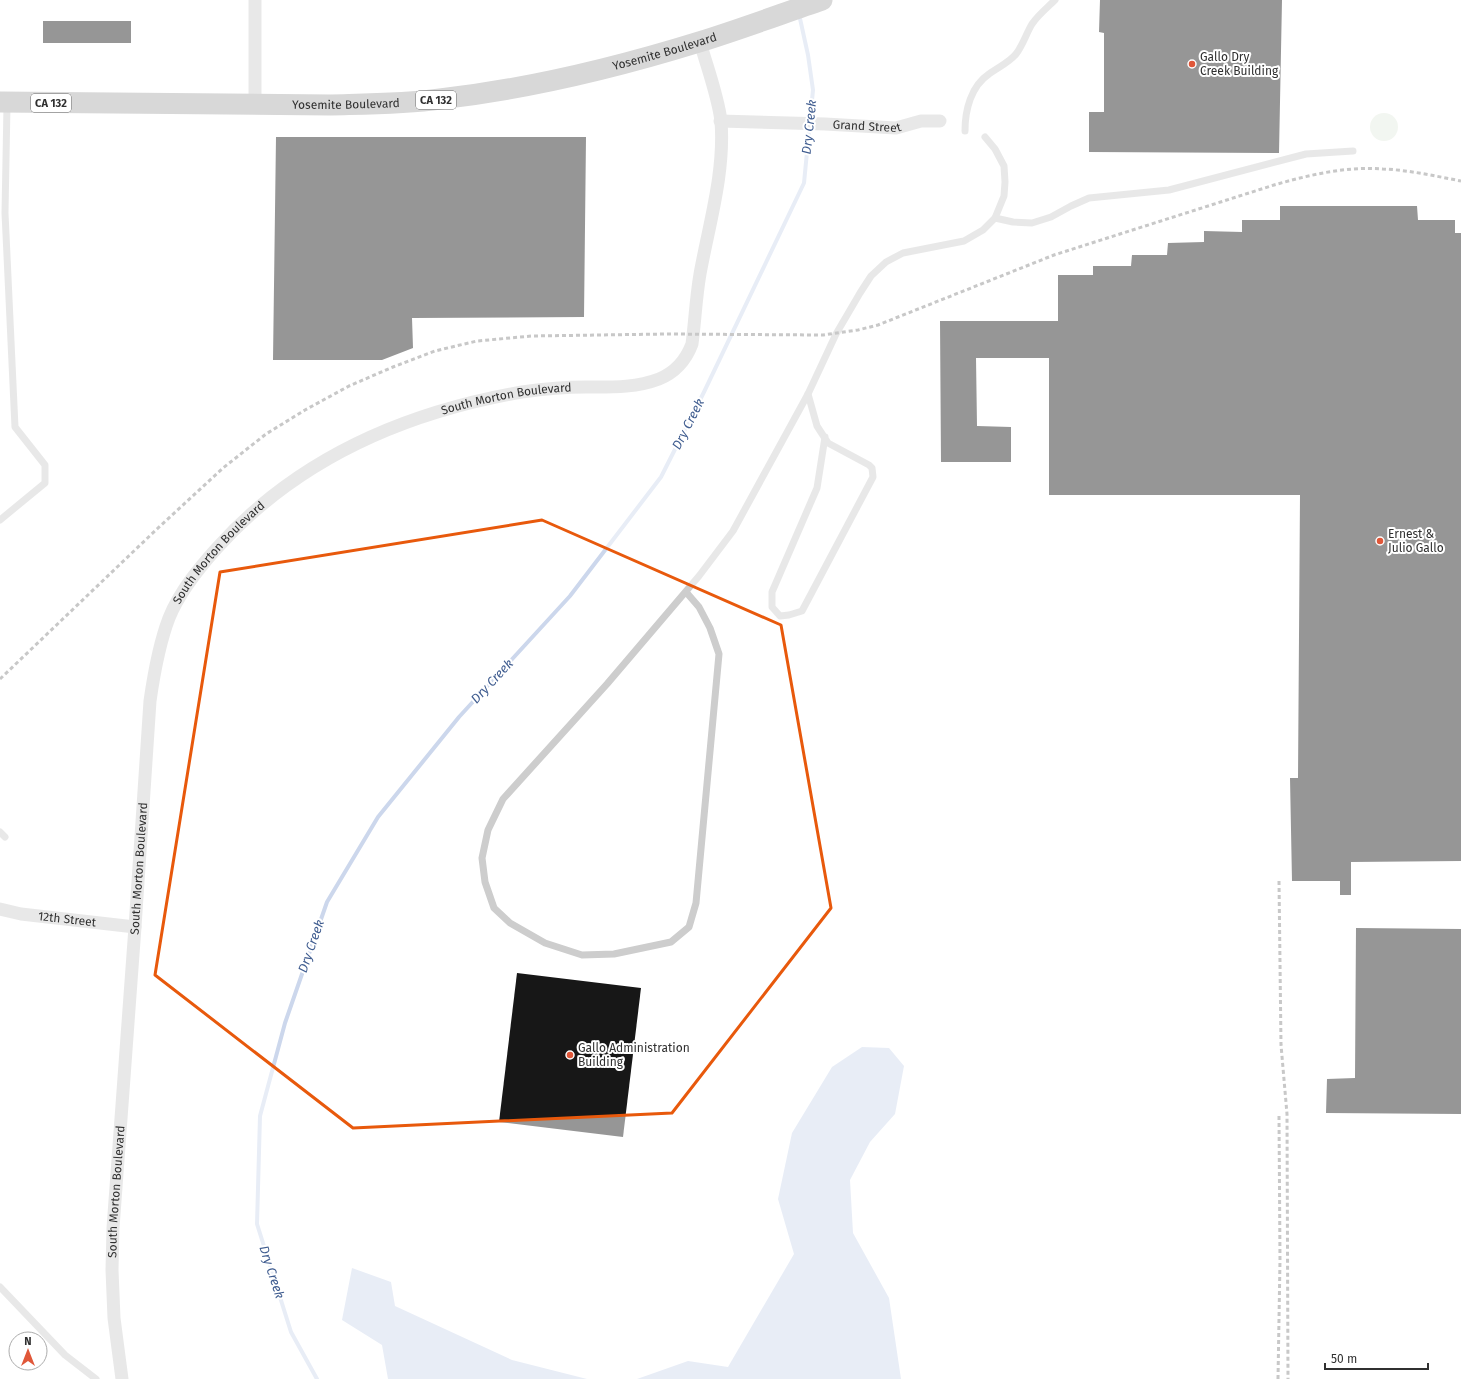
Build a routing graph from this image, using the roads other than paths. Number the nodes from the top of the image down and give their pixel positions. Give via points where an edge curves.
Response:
1 (255, 0) edge
2 (822, 0) edge
3 (1055, 0) edge
4 (700, 42) junction
5 (3, 102) edge
6 (255, 105) junction
7 (720, 121) junction
8 (940, 121) dead end
9 (965, 131) dead end
10 (985, 137) dead end
11 (1353, 151) dead end
12 (995, 218) junction
13 (808, 394) junction
14 (824, 437) junction
15 (0, 520) edge
16 (686, 592) junction
17 (0, 909) edge
18 (135, 926) junction
19 (0, 1287) edge
20 (96, 1379) edge
21 (122, 1379) edge

1 - 6 street
2 - 4 main road, Yosemite Boulevard / CA 132
3 - 9 lane via 1032,23 1016,54 976,86 970,101
4 - 6 main road, Yosemite Boulevard / CA 132 via 598,70 533,84 440,99 384,104
4 - 7 street, South Morton Boulevard
5 - 6 main road, Yosemite Boulevard / CA 132
5 - 15 lane via 5,213 15,427 45,465 45,483
7 - 8 street, Grand Street via 896,128 921,121
7 - 18 street, South Morton Boulevard via 722,158 700,276 692,344 684,360 674,370 660,379 630,386 560,388 494,398 440,411 366,439 301,474 272,496 236,526 186,585 170,617 156,664 150,701
10 - 12 lane via 1004,166 1006,182 1004,196
11 - 12 lane via 1306,154 1169,190 1089,198 1032,223
12 - 13 lane via 983,230 964,240 903,253 886,262 871,276 836,334
13 - 14 lane via 817,426
13 - 16 lane via 733,531
14 - 14 lane via 817,488 772,592 772,607 780,616 802,611 873,477 872,468 828,443
16 - 16 lane via 699,607 719,654 696,903 689,926 671,942 614,954 582,955 545,943 510,923 494,908 484,882 482,858 488,830 503,799
17 - 18 street, 12th Street via 21,914
18 - 21 street, South Morton Boulevard via 112,1228 114,1318
19 - 20 lane via 65,1355

